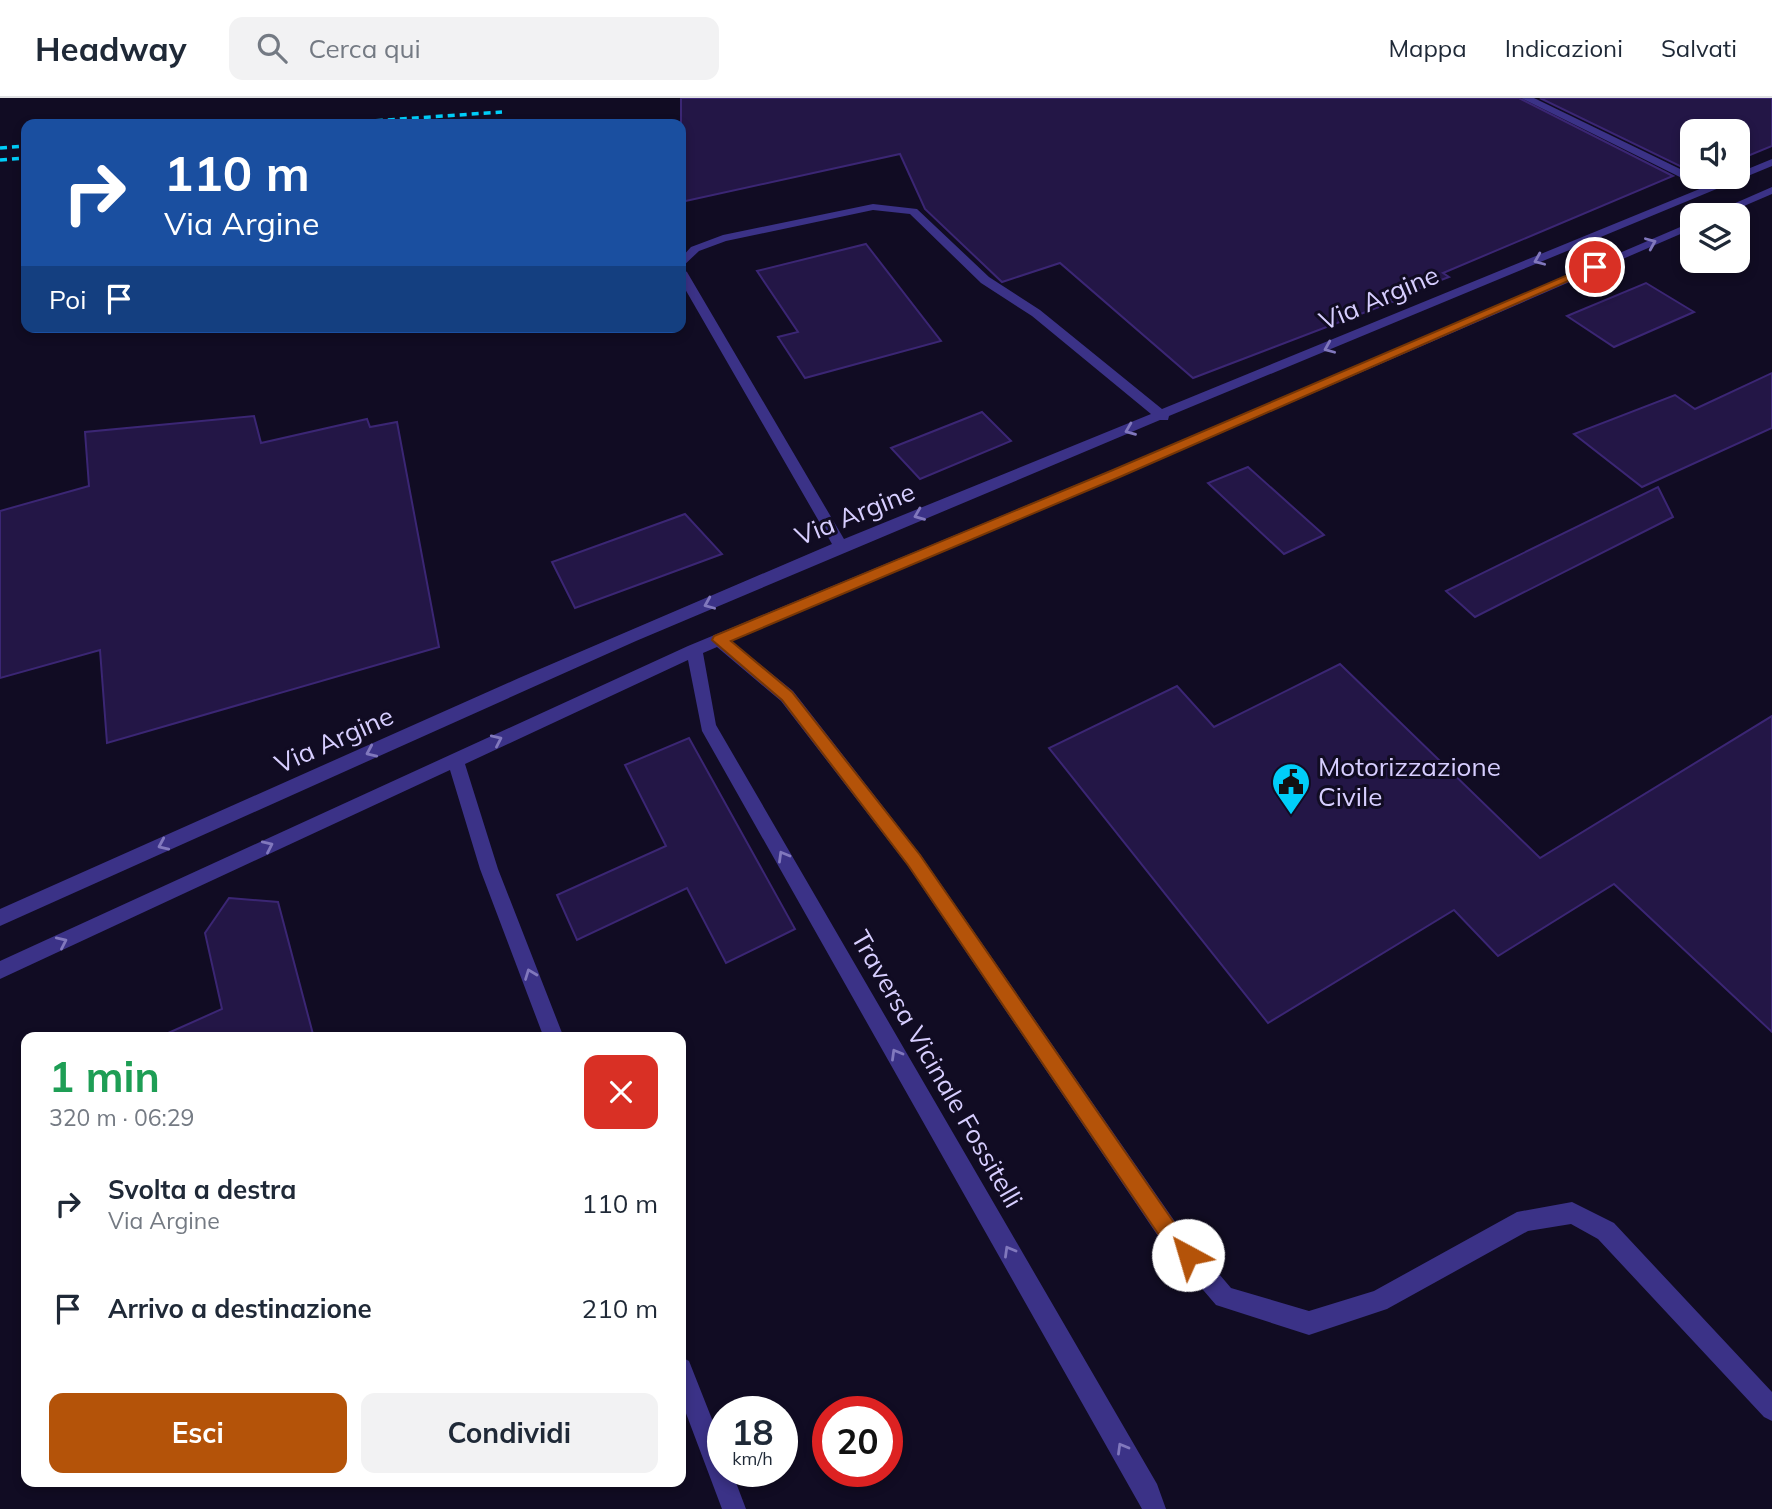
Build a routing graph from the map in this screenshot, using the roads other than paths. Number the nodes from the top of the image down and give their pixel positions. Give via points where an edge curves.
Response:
1 (1526, 98) edge
2 (1772, 162) edge
3 (1750, 172) edge
4 (1680, 173) edge
5 (1710, 189) edge
6 (1772, 190) edge
7 (1742, 203) edge
8 (1680, 230) edge
9 (686, 259) edge
10 (686, 281) edge
11 (1163, 417) junction
12 (841, 547) junction
13 (719, 640) junction
14 (694, 650) junction
15 (455, 760) junction
16 (0, 918) edge
17 (0, 970) edge
18 (552, 1032) edge
19 (686, 1382) edge
20 (1772, 1409) edge
21 (734, 1509) edge
22 (1153, 1509) edge

1 - 4 street
2 - 3 street, Via Argine
5 -> 11 street, Via Argine
6 - 7 street
13 -> 8 street
9 - 11 street via 695,249 723,238 873,207 914,211 985,280 1036,313
10 - 12 street
11 -> 12 street, Via Argine
12 -> 16 street, Via Argine
13 - 14 street
13 - 20 street via 787,696 906,849 1170,1234 1224,1297 1309,1323 1379,1301 1525,1220 1572,1213 1605,1231
15 -> 14 street
22 -> 14 street, Traversa Vicinale Fossitelli via 708,726
17 -> 15 street
18 -> 15 street via 489,869
19 - 21 street

